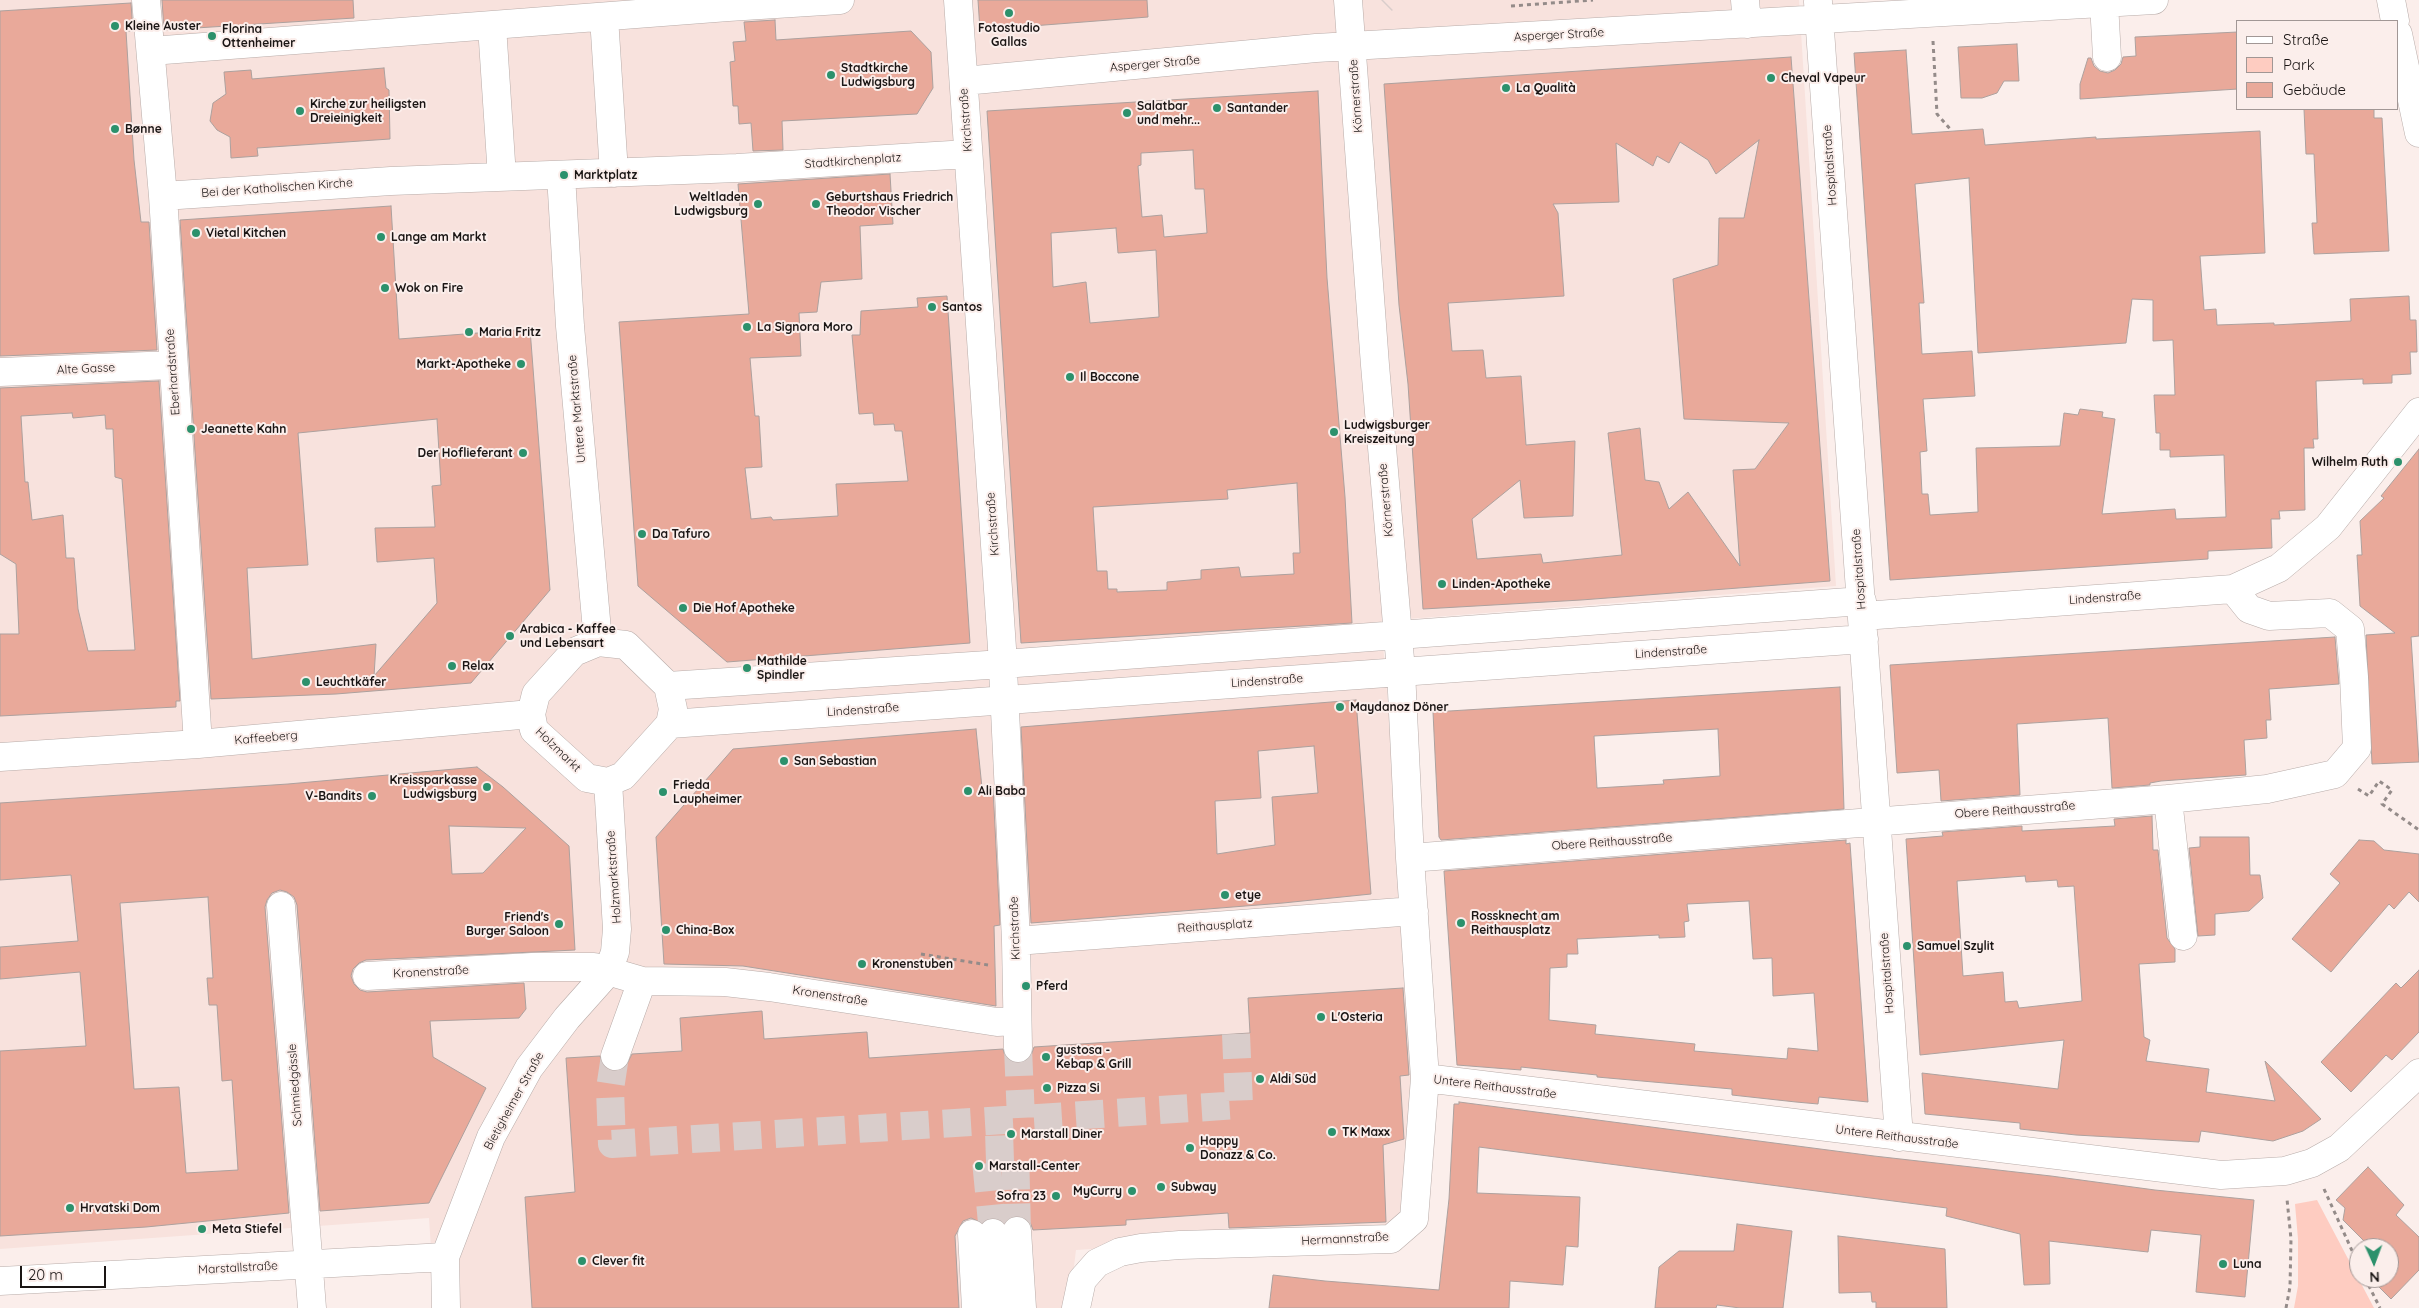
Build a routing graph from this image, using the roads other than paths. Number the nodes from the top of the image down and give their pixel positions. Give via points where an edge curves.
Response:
1 (146, 0) edge
2 (840, 0) edge
3 (958, 0) edge
4 (1348, 0) edge
5 (2154, 0) edge
6 (2390, 0) edge
7 (2104, 3) junction
8 (1819, 9) edge
9 (554, 10) edge
10 (1746, 12) edge
11 (604, 17) junction
12 (2395, 20) edge
13 (492, 26) junction
14 (2399, 39) edge
15 (1352, 46) junction
16 (151, 51) junction
17 (2107, 57) dead end
18 (964, 81) junction
19 (2419, 133) edge
20 (968, 154) junction
21 (614, 173) junction
22 (561, 175) junction
23 (502, 177) junction
24 (163, 196) junction
25 (172, 365) junction
26 (0, 372) edge
27 (2419, 412) edge
28 (2233, 589) junction
29 (1863, 619) junction
30 (1398, 635) junction
31 (598, 642) junction
32 (1003, 664) junction
33 (1401, 671) junction
34 (668, 686) junction
35 (1005, 700) junction
36 (531, 714) junction
37 (670, 724) junction
38 (198, 744) junction
39 (0, 757) edge
40 (608, 782) junction
41 (2168, 798) junction
42 (1877, 821) junction
43 (1410, 858) junction
44 (282, 906) dead end
45 (1414, 911) junction
46 (2183, 936) dead end
47 (1016, 954) junction
48 (608, 972) junction
49 (367, 976) dead end
50 (642, 981) junction
51 (1017, 1021) junction
52 (1018, 1048) tunnel mouth
53 (616, 1056) tunnel mouth
54 (2419, 1074) edge
55 (1425, 1078) junction
56 (1899, 1137) junction
57 (994, 1233) junction
58 (445, 1257) junction
59 (309, 1264) junction
60 (0, 1281) edge
61 (1076, 1305) edge
62 (312, 1308) edge
63 (446, 1308) edge
64 (976, 1308) edge
65 (998, 1308) edge
66 (1022, 1308) edge

1 - 16 street, Eberhardstraße
2 - 11 street
3 - 18 street, Kirchstraße
4 - 15 street, Körnerstraße
5 - 7 street, Asperger Straße
6 - 12 street
7 - 8 street, Asperger Straße via 1932,12
7 - 17 street
8 - 10 street, Asperger Straße
8 - 29 street, Hospitalstraße
9 - 11 street
9 - 13 street
10 - 15 street, Asperger Straße
11 - 21 street
13 - 16 street
13 - 23 street
14 - 19 street
15 - 18 street, Asperger Straße
15 - 30 street, Körnerstraße
16 - 24 street, Eberhardstraße
18 - 20 street, Kirchstraße
20 - 21 street, Stadtkirchenplatz
20 - 32 street, Kirchstraße
21 - 22 street
22 - 23 street
22 - 31 street, Untere Marktstraße via 570,326
23 - 24 street, Bei der Katholischen Kirche
24 - 25 street, Eberhardstraße
25 - 26 street, Alte Gasse
25 - 38 street, Eberhardstraße
27 - 28 street, Lindenstraße via 2328,527 2279,568
28 - 29 street, Lindenstraße
28 - 41 street, Obere Reithausstraße via 2249,609 2269,616 2330,613 2350,630 2356,748 2335,774 2268,789
29 - 30 street, Lindenstraße
29 - 33 street, Lindenstraße
29 - 42 street, Hospitalstraße
30 - 32 street, Lindenstraße
30 - 33 street, Körnerstraße
31 - 34 street, Holzmarkt via 626,645
31 - 36 street, Holzmarkt via 574,652 536,694
32 - 34 street, Lindenstraße
32 - 35 street, Kirchstraße
33 - 35 street, Lindenstraße
33 - 43 street, Körnerstraße
34 - 37 street via 673,709
35 - 37 street, Lindenstraße
35 - 47 street, Kirchstraße
36 - 38 street, Kaffeeberg
36 - 40 street, Holzmarkt via 534,730 587,778
37 - 40 street via 623,776
38 - 39 street, Kaffeeberg
40 - 48 street, Holzmarktstraße via 617,929 615,952
41 - 42 street, Obere Reithausstraße
41 - 46 street
42 - 43 street, Obere Reithausstraße
42 - 56 street, Hospitalstraße
43 - 45 street, Körnerstraße
44 - 59 street, Schmiedgässle
45 - 47 street, Reithausplatz
45 - 55 street, Hermannstraße
47 - 51 street, Kirchstraße
48 - 49 street, Kronenstraße via 594,967 532,967
48 - 50 street, Kronenstraße
48 - 58 street, Bietigheimer Straße via 529,1068 491,1137
50 - 51 street, Kronenstraße via 725,982 996,1022
50 - 53 street
51 - 52 street, Kirchstraße
54 - 56 street, Untere Reithausstraße via 2339,1148 2312,1163 2285,1171 2220,1175
55 - 56 street, Untere Reithausstraße
55 - 61 street, Hermannstraße via 1414,1219 1391,1239 1142,1248 1120,1252 1097,1263 1082,1280
57 - 64 street
57 - 65 street
57 - 66 street
58 - 59 street, Marstallstraße
58 - 63 street, Bietigheimer Straße
59 - 60 street, Marstallstraße
59 - 62 street, Schmiedgässle

